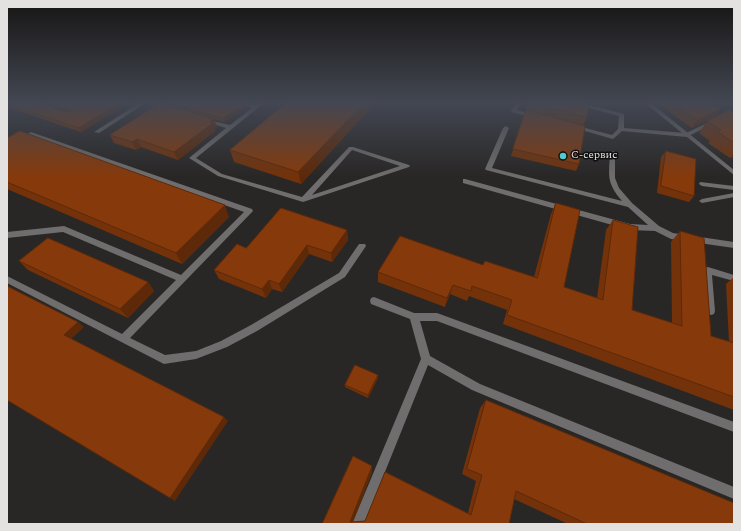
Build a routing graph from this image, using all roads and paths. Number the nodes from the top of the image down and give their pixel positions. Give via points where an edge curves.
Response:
1 (104, 128) edge
2 (229, 128) edge
3 (506, 128) dead end
4 (578, 128) edge
5 (679, 128) edge
6 (700, 128) edge
7 (621, 129) joint
8 (97, 132) dead end
9 (687, 134) junction
10 (7, 147) edge
11 (613, 153) dead end
12 (734, 172) edge
13 (464, 181) dead end
14 (702, 184) dead end
15 (734, 188) edge
16 (734, 195) edge
17 (303, 200) junction
18 (702, 201) dead end
19 (630, 205) junction
20 (656, 228) junction
21 (7, 235) edge
22 (734, 245) edge
23 (362, 246) dead end
24 (734, 278) edge
25 (7, 279) edge
26 (182, 279) junction
27 (374, 301) dead end
28 (711, 311) edge
29 (414, 317) junction
30 (123, 339) junction
31 (426, 359) junction
32 (734, 427) edge
33 (734, 493) edge
34 (358, 524) edge

1 - 8 street
2 - 17 street via 192,158 220,175
3 - 19 street via 488,169
4 - 7 street via 613,137
5 - 9 street
6 - 9 street
7 - 9 street
9 - 12 street
10 - 26 street via 31,134 249,211
11 - 19 street via 613,183
13 - 20 street via 630,228
14 - 15 street
16 - 18 street
17 - 17 street via 351,148 407,166 355,183
19 - 20 street
20 - 22 street via 678,238
21 - 26 street via 64,229
23 - 30 street via 342,275 254,328 196,355 164,360
24 - 28 street via 708,270
25 - 30 street
26 - 30 street
27 - 29 street
29 - 31 street
29 - 32 street via 437,317
31 - 33 street via 476,387
31 - 34 street

